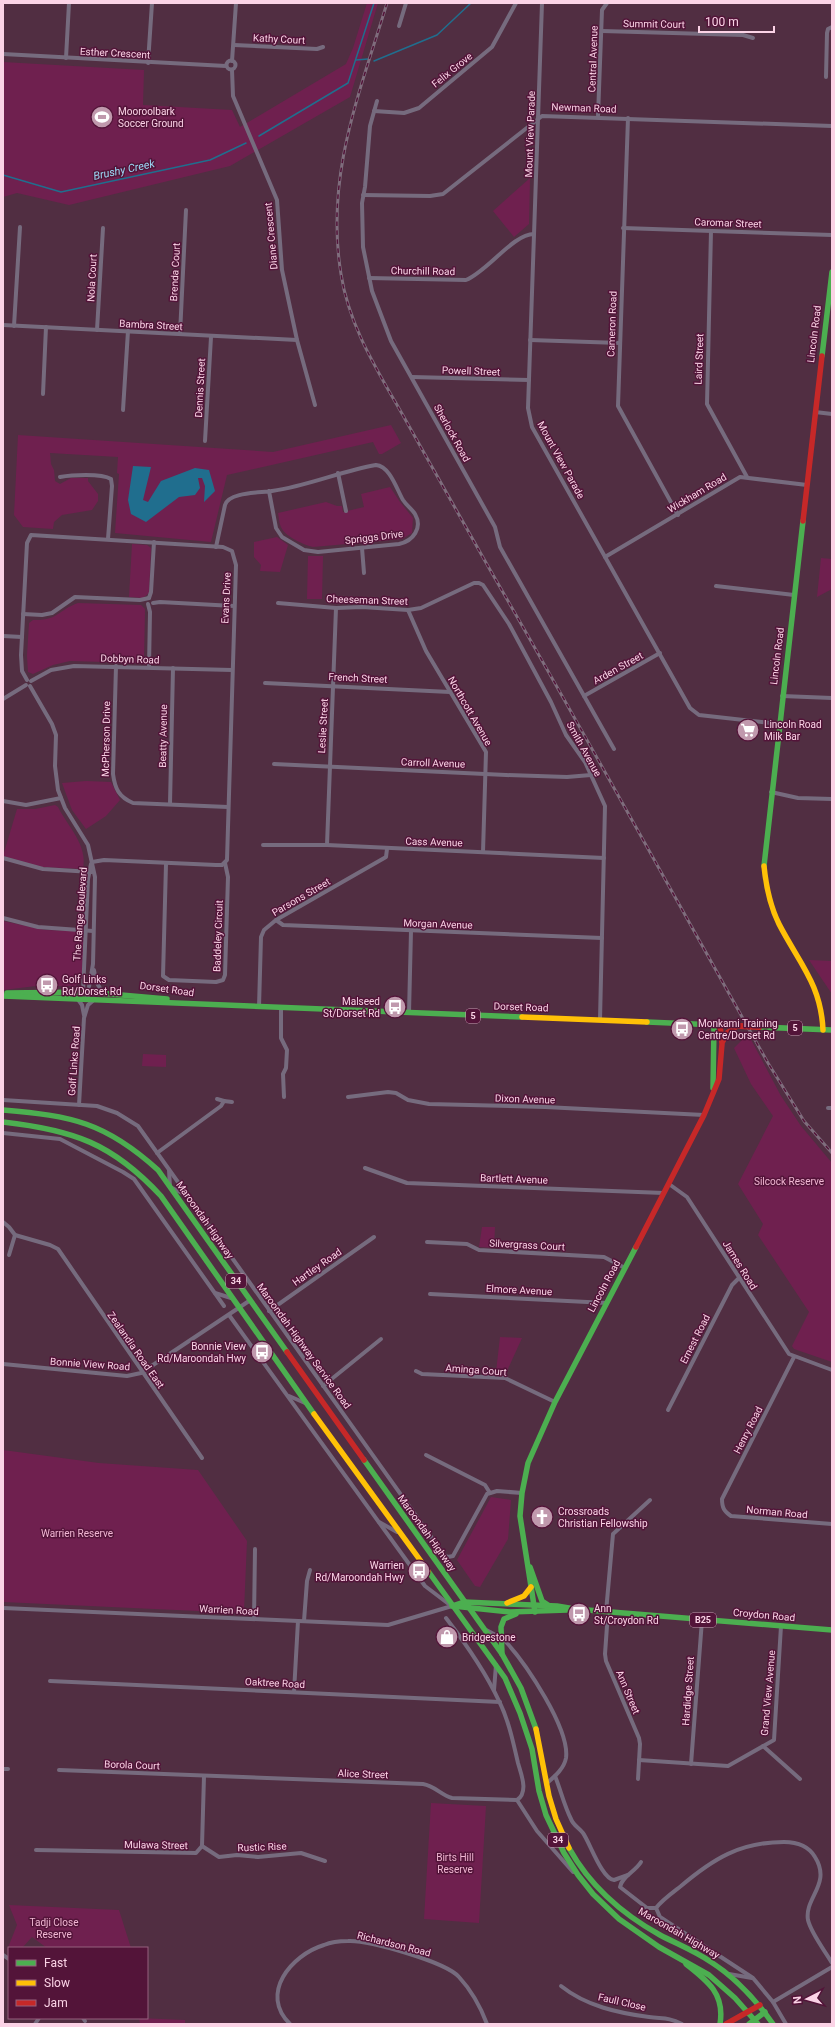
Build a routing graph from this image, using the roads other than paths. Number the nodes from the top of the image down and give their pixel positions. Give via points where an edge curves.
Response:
1 (69, 3) edge
2 (152, 3) edge
3 (236, 3) edge
4 (406, 3) edge
5 (516, 3) edge
6 (542, 3) edge
7 (607, 3) edge
8 (399, 26) dead end
9 (832, 27) edge
10 (602, 31) junction
11 (753, 38) dead end
12 (234, 45) junction
13 (323, 47) dead end
14 (3, 54) edge
15 (66, 58) junction
16 (232, 61) junction
17 (148, 62) junction
18 (226, 66) junction
19 (232, 70) junction
20 (826, 77) dead end
21 (377, 101) dead end
22 (374, 111) junction
23 (598, 116) junction
24 (538, 118) junction
25 (628, 118) junction
26 (832, 126) edge
27 (363, 195) junction
28 (186, 210) dead end
29 (20, 227) dead end
30 (103, 228) dead end
31 (623, 228) junction
32 (711, 231) junction
33 (534, 234) junction
34 (832, 234) edge
35 (832, 272) edge
36 (368, 278) junction
37 (830, 306) edge
38 (3, 325) edge
39 (14, 326) junction
40 (46, 327) junction
41 (97, 330) junction
42 (128, 331) junction
43 (180, 334) junction
44 (211, 337) junction
45 (297, 340) junction
46 (530, 340) junction
47 (620, 343) junction
48 (412, 377) junction
49 (529, 380) junction
50 (43, 394) dead end
51 (315, 405) dead end
52 (123, 410) dead end
53 (815, 412) junction
54 (832, 414) edge
55 (205, 441) dead end
56 (338, 473) junction
57 (60, 477) dead end
58 (747, 477) junction
59 (807, 485) junction
60 (268, 491) junction
61 (346, 511) dead end
62 (678, 515) junction
63 (108, 539) junction
64 (154, 542) junction
65 (216, 547) junction
66 (362, 548) junction
67 (605, 557) junction
68 (364, 573) dead end
69 (474, 583) joint
70 (716, 586) dead end
71 (794, 595) junction
72 (151, 601) junction
73 (278, 603) dead end
74 (234, 606) junction
75 (336, 608) junction
76 (408, 610) junction
77 (23, 614) junction
78 (3, 636) edge
79 (22, 636) junction
80 (660, 653) junction
81 (116, 666) junction
82 (149, 667) junction
83 (173, 668) junction
84 (232, 670) junction
85 (28, 683) junction
86 (265, 683) dead end
87 (333, 685) junction
88 (450, 692) junction
89 (584, 696) junction
90 (782, 696) junction
91 (832, 698) edge
92 (3, 699) edge
93 (779, 724) junction
94 (614, 749) dead end
95 (274, 764) dead end
96 (330, 767) junction
97 (486, 773) junction
98 (591, 775) junction
99 (771, 792) junction
100 (61, 798) junction
101 (832, 799) edge
102 (3, 801) edge
103 (170, 804) junction
104 (228, 807) junction
105 (263, 845) dead end
106 (327, 845) junction
107 (387, 848) junction
108 (483, 852) junction
109 (3, 858) edge
110 (604, 858) junction
111 (92, 862) junction
112 (225, 863) junction
113 (166, 864) junction
114 (92, 872) junction
115 (3, 918) edge
116 (276, 920) junction
117 (86, 930) junction
118 (93, 931) junction
119 (411, 931) junction
120 (602, 938) junction
121 (93, 964) junction
122 (85, 991) junction
123 (102, 992) junction
124 (3, 995) edge
125 (82, 998) junction
126 (96, 999) junction
127 (208, 1005) junction
128 (259, 1007) junction
129 (281, 1008) junction
130 (409, 1013) junction
131 (84, 1018) junction
132 (600, 1020) junction
133 (717, 1025) junction
134 (738, 1026) junction
135 (823, 1030) junction
136 (832, 1030) edge
137 (722, 1044) junction
138 (713, 1091) junction
139 (348, 1097) dead end
140 (284, 1098) dead end
141 (217, 1099) dead end
142 (3, 1100) edge
143 (224, 1101) junction
144 (232, 1102) dead end
145 (78, 1105) junction
146 (3, 1110) edge
147 (704, 1115) junction
148 (3, 1122) edge
149 (3, 1133) edge
150 (157, 1153) junction
151 (168, 1168) junction
152 (365, 1168) dead end
153 (669, 1184) junction
154 (170, 1187) junction
155 (664, 1193) junction
156 (188, 1196) junction
157 (3, 1222) edge
158 (15, 1235) junction
159 (374, 1237) dead end
160 (427, 1242) dead end
161 (9, 1255) dead end
162 (625, 1268) junction
163 (739, 1278) junction
164 (215, 1293) junction
165 (430, 1294) dead end
166 (231, 1298) junction
167 (249, 1301) junction
168 (607, 1303) junction
169 (224, 1306) dead end
170 (239, 1308) junction
171 (269, 1311) junction
172 (229, 1315) junction
173 (381, 1339) dead end
174 (794, 1357) junction
175 (3, 1364) edge
176 (832, 1370) edge
177 (416, 1371) dead end
178 (141, 1373) junction
179 (323, 1386) junction
180 (288, 1396) junction
181 (555, 1402) junction
182 (307, 1404) junction
183 (668, 1410) dead end
184 (426, 1455) dead end
185 (202, 1458) dead end
186 (384, 1490) junction
187 (490, 1493) junction
188 (522, 1493) junction
189 (400, 1495) junction
190 (650, 1500) dead end
191 (724, 1510) joint
192 (378, 1521) junction
193 (832, 1524) edge
194 (399, 1533) junction
195 (255, 1549) dead end
196 (524, 1552) junction
197 (310, 1570) dead end
198 (531, 1587) junction
199 (464, 1602) junction
200 (507, 1603) junction
201 (535, 1605) junction
202 (452, 1606) junction
203 (548, 1606) junction
204 (3, 1608) edge
205 (470, 1609) junction
206 (575, 1609) junction
207 (524, 1612) junction
208 (535, 1612) junction
209 (607, 1612) junction
210 (446, 1618) dead end
211 (254, 1619) junction
212 (702, 1620) junction
213 (298, 1621) junction
214 (304, 1621) junction
215 (782, 1626) junction
216 (484, 1629) junction
217 (832, 1630) edge
218 (500, 1637) junction
219 (502, 1654) junction
220 (496, 1665) junction
221 (50, 1681) dead end
222 (494, 1691) junction
223 (294, 1692) junction
224 (500, 1702) junction
225 (763, 1746) junction
226 (639, 1760) junction
227 (691, 1764) junction
228 (59, 1770) dead end
229 (204, 1776) junction
230 (555, 1776) junction
231 (638, 1778) dead end
232 (800, 1779) dead end
233 (546, 1784) junction
234 (517, 1800) junction
235 (202, 1846) junction
236 (36, 1850) dead end
237 (325, 1861) dead end
238 (641, 1862) dead end
239 (628, 1875) junction
240 (584, 1884) junction
241 (656, 1908) junction
242 (673, 1954) junction
243 (832, 1963) edge
244 (832, 1967) edge
245 (726, 1973) junction
246 (753, 1978) junction
247 (561, 1986) dead end
248 (773, 2002) junction
249 (760, 2005) junction
250 (749, 2012) junction
251 (765, 2012) junction
252 (754, 2023) edge
253 (290, 2024) edge
254 (487, 2024) edge
255 (682, 2024) edge
256 (720, 2024) edge
257 (726, 2024) edge
258 (773, 2024) edge
259 (786, 2024) edge

1 - 15 street
2 - 17 street
3 - 12 street
4 - 8 street
5 - 22 street, Felix Grove via 492,47 419,108 404,113
6 - 24 street, Mount View Parade
7 - 10 street, Central Avenue via 602,10
9 - 20 street via 827,33
10 - 11 street, Summit Court via 742,34
10 - 23 street, Central Avenue
12 - 13 street, Kathy Court via 317,49
12 - 16 street
14 - 15 street, Esther Crescent
15 - 17 street, Esther Crescent
16 - 18 street via 227,62
16 - 19 street via 236,65
17 - 18 street, Esther Crescent
18 - 19 street
19 - 45 street, Diane Crescent via 233,96 277,200 282,270
21 - 22 street, Sherlock Road
22 - 27 street, Sherlock Road via 370,126
23 - 24 street, Newman Road via 548,115
23 - 25 street, Newman Road
24 - 27 street, Newman Road via 443,194
24 - 33 street, Mount View Parade
25 - 26 street, Newman Road
25 - 31 street, Cameron Road
27 - 36 street, Sherlock Road via 362,233
28 - 43 street, Brenda Court
29 - 39 street
30 - 41 street, Nola Court
31 - 32 street, Caromar Street
31 - 47 street, Cameron Road
32 - 34 street, Caromar Street
32 - 58 street, Laird Street via 707,404
33 - 36 street, Churchill Road via 521,238 466,280
33 - 46 street, Mount View Parade
35 - 37 main road, Lincoln Road
36 - 48 street, Sherlock Road via 386,330
37 - 53 main road, Lincoln Road
38 - 39 street, Bambra Street
39 - 40 street, Bambra Street
40 - 41 street, Bambra Street
40 - 50 street
41 - 42 street, Bambra Street
42 - 43 street, Bambra Street
42 - 52 street
43 - 44 street, Bambra Street
44 - 45 street, Bambra Street
44 - 55 street, Dennis Street
45 - 51 street, Diane Crescent
46 - 47 street
46 - 49 street, Mount View Parade
47 - 62 street, Cameron Road via 618,406
48 - 49 street, Powell Street
48 - 89 street, Sherlock Road via 495,527 500,546
49 - 67 street, Mount View Parade via 529,414 532,427
53 - 54 street
53 - 59 main road, Lincoln Road
56 - 60 street, Spriggs Drive via 320,480
56 - 61 street
56 - 66 street, Spriggs Drive via 382,466 417,518 416,534 407,542
57 - 63 street via 74,475 111,479
58 - 59 street, Wickham Road
58 - 62 street, Wickham Road via 740,477
59 - 71 main road, Lincoln Road
60 - 65 street, Spriggs Drive via 228,499
60 - 66 street, Spriggs Drive via 276,528 282,537 304,550 313,552
62 - 67 street, Wickham Road
63 - 64 street, Evans Drive
63 - 77 street, Evans Drive via 37,534 29,536
64 - 65 street, Evans Drive
64 - 72 street
65 - 74 street, Evans Drive via 228,548 235,558
66 - 68 street
67 - 80 street, Mount View Parade
69 - 76 street, Cheeseman Street via 421,608
69 - 98 street, Smith Avenue via 483,586 509,624 566,735
70 - 71 street
71 - 90 main road, Lincoln Road
72 - 74 street
72 - 77 street via 75,597 52,613
72 - 82 street
73 - 75 street, Cheeseman Street
74 - 84 street, Evans Drive
75 - 76 street, Cheeseman Street
75 - 87 street, Leslie Street
76 - 88 street, Northcott Avenue via 426,651
77 - 79 street, Evans Drive
78 - 79 street
79 - 85 street, Evans Drive via 21,667
80 - 89 street, Arden Street
80 - 93 street, Mount View Parade via 690,708 696,714
81 - 82 street, Dobbyn Road
81 - 85 street, Dobbyn Road via 62,668
81 - 103 street, McPherson Drive via 113,774 115,786 120,795 133,803
82 - 83 street, Dobbyn Road
83 - 84 street, Dobbyn Road
83 - 103 street, Beatty Avenue
84 - 104 street, Evans Drive
85 - 92 street
85 - 100 street, The Range Boulevard via 54,729 56,776
86 - 87 street, French Street
87 - 88 street, French Street
87 - 96 street, Leslie Street
88 - 97 street, Northcott Avenue via 486,752
89 - 94 street, Sherlock Road
90 - 91 street
90 - 93 main road, Lincoln Road
93 - 99 main road, Lincoln Road
95 - 96 street, Carroll Avenue
96 - 97 street, Carroll Avenue
96 - 106 street, Leslie Street
97 - 98 street, Carroll Avenue via 567,777
97 - 108 street, Northcott Avenue
98 - 110 street, Smith Avenue via 605,806
99 - 101 street via 798,798
99 - 135 main road, Lincoln Road via 764,852 768,894 778,923 819,995 824,1012
100 - 102 street via 26,805
100 - 111 street, The Range Boulevard via 85,837
103 - 104 street, McPherson Drive
104 - 112 street, Evans Drive
105 - 106 street, Cass Avenue
106 - 107 street, Cass Avenue
107 - 108 street, Cass Avenue
107 - 116 street, Parsons Street via 386,857
108 - 110 street, Cass Avenue
109 - 114 street via 43,869
110 - 120 street, Smith Avenue
111 - 113 street via 104,860
111 - 114 street, The Range Boulevard
112 - 113 street via 216,866
112 - 113 street, Baddeley Circuit via 228,877 225,975 223,980 216,982 169,980 163,976
114 - 117 street, The Range Boulevard
114 - 118 street, The Range Boulevard via 96,882
115 - 117 street via 38,927
116 - 119 street, Morgan Avenue via 283,925
116 - 128 street, Parsons Street via 264,930 261,937
117 - 118 street
117 - 122 street, The Range Boulevard
118 - 121 street, The Range Boulevard
119 - 120 street, Morgan Avenue
119 - 130 street
120 - 132 street, Smith Avenue
121 - 122 street, The Range Boulevard
121 - 123 street via 96,981
122 - 123 main road, Dorset Road / 5
122 - 124 main road, Dorset Road / 5 via 38,991
122 - 125 main road
123 - 127 main road, Dorset Road / 5 via 130,993
124 - 125 main road, Dorset Road / 5
125 - 126 main road, Dorset Road / 5
125 - 131 street, Golf Links Road
126 - 127 main road, Dorset Road / 5
126 - 131 street, Golf Links Road via 88,1005
127 - 128 main road, Dorset Road / 5
128 - 129 main road, Dorset Road / 5
129 - 130 main road, Dorset Road / 5
129 - 140 street via 281,1038 287,1050 283,1074
130 - 132 main road, Dorset Road / 5
131 - 145 street, Golf Links Road
132 - 133 main road, Dorset Road / 5
133 - 134 main road, Dorset Road / 5
133 - 137 main road, Lincoln Road
133 - 138 main road, Lincoln Road
134 - 135 main road, Dorset Road / 5, bridge
134 - 137 main road via 727,1034
135 - 136 main road, Dorset Road / 5
137 - 138 main road, Lincoln Road via 719,1079
138 - 147 main road, Lincoln Road
139 - 147 street, Dixon Avenue via 388,1092 408,1100 429,1104
141 - 143 street
142 - 145 street, Maroondah Highway Service Road
143 - 144 street
143 - 150 street via 221,1106
145 - 150 street, Maroondah Highway Service Road via 108,1109 130,1120 138,1126
146 - 154 main road, Maroondah Highway / 34 via 55,1114 101,1128 140,1153 158,1170
147 - 153 main road, Lincoln Road
148 - 166 main road, Maroondah Highway / 34 via 34,1125 89,1140 118,1156 142,1174 161,1196
149 - 164 street via 60,1139 129,1176 146,1194
150 - 151 street, Maroondah Highway Service Road
151 - 154 street
151 - 156 street, Maroondah Highway Service Road
152 - 155 street, Bartlett Avenue via 407,1183
153 - 155 main road, Lincoln Road
153 - 163 street, James Road via 686,1197
154 - 156 street
154 - 167 main road, Maroondah Highway / 34
155 - 162 main road, Lincoln Road
156 - 171 street, Maroondah Highway Service Road
157 - 158 street
158 - 161 street
158 - 178 street, Zealandia Road East via 50,1245 58,1250
159 - 171 street, Hartley Road
160 - 162 street, Silvergrass Court via 467,1244 479,1250 604,1257
162 - 168 main road, Lincoln Road
163 - 174 street, James Road via 785,1349
163 - 183 street, Ernest Road via 732,1285
164 - 166 street
164 - 169 street
165 - 168 street, Elmore Avenue
166 - 170 main road, Maroondah Highway / 34
167 - 170 street, Bonnie View Road
167 - 186 main road, Maroondah Highway / 34
168 - 181 main road, Lincoln Road
170 - 172 street, Bonnie View Road
170 - 182 main road, Maroondah Highway / 34
171 - 179 street, Maroondah Highway Service Road
172 - 178 street, Bonnie View Road
172 - 180 street
173 - 179 street
174 - 176 street
174 - 191 street, Henry Road via 722,1499
175 - 178 street, Bonnie View Road via 127,1376
177 - 181 street, Aminga Court via 422,1374 505,1378
178 - 185 street, Zealandia Road East
179 - 189 street, Maroondah Highway Service Road
180 - 182 street
180 - 192 street
181 - 188 main road, Lincoln Road via 528,1463
182 - 194 main road, Maroondah Highway / 34
184 - 187 street via 485,1485
186 - 189 street
186 - 199 main road, Maroondah Highway / 34
187 - 188 street
187 - 189 street, Maroondah Highway Service Road via 484,1499 453,1556 448,1557
188 - 196 main road, Lincoln Road via 520,1516
190 - 209 street, Ann Street via 613,1534
191 - 193 street, Norman Road via 731,1516
192 - 194 street
192 - 202 street via 425,1586
194 - 202 main road, Maroondah Highway / 34
195 - 211 street
196 - 198 main road, Lincoln Road
196 - 203 main road, Lincoln Road via 542,1601
197 - 214 street
198 - 200 main road via 528,1594
198 - 201 main road, Lincoln Road
199 - 200 main road, Croydon Road / B25
199 - 202 main road, Croydon Road
199 - 205 main road, Maroondah Highway / 34
200 - 201 main road, Croydon Road / B25
201 - 203 main road, Croydon Road / B25
201 - 208 main road, Lincoln Road
202 - 205 main road, Croydon Road
202 - 214 street, Warrien Road via 388,1625
202 - 220 main road, Maroondah Highway / 34
203 - 206 main road, Croydon Road / B25
204 - 211 street, Warrien Road
205 - 207 main road, Croydon Road / B25
205 - 216 main road, Maroondah Highway / 34
206 - 208 main road, Croydon Road / B25
206 - 209 main road, Croydon Road / B25
207 - 208 main road, Croydon Road / B25
207 - 218 main road via 504,1619 500,1627
209 - 212 main road, Croydon Road / B25
209 - 226 street, Ann Street via 605,1654 639,1738
210 - 222 street via 466,1644
211 - 213 street, Warrien Road
212 - 215 main road, Croydon Road / B25
212 - 227 street, Hardidge Street
213 - 214 street, Warrien Road
213 - 223 street
215 - 217 main road, Croydon Road / B25
215 - 225 street, Grand View Avenue via 774,1740
216 - 218 street
216 - 219 main road, Maroondah Highway / 34
218 - 219 main road
218 - 230 street via 507,1642 548,1702 558,1722 566,1755 562,1767
219 - 233 main road, Maroondah Highway / 34 via 516,1676 536,1726
220 - 222 street
220 - 240 main road, Maroondah Highway / 34 via 505,1678 520,1714 532,1749 539,1792 552,1828 564,1854
221 - 223 street, Oaktree Road
222 - 224 street
223 - 224 street, Oaktree Road
224 - 234 street via 513,1739 523,1783 524,1791
225 - 227 street, Grand View Avenue via 728,1766
225 - 232 street
226 - 227 street, Grand View Avenue
226 - 231 street, Ann Street
228 - 229 street, Borola Court
229 - 234 street, Alice Street via 423,1784 452,1798
229 - 235 street, Mulawa Street
230 - 233 street
230 - 239 street via 561,1798 574,1823 583,1833 592,1853 610,1880
233 - 245 main road, Maroondah Highway / 34 via 563,1834 585,1872 600,1889 638,1922 698,1953
234 - 240 street via 537,1831
235 - 236 street, Mulawa Street via 196,1853 189,1855
235 - 237 street, Rustic Rise via 219,1857 301,1853
238 - 239 street via 635,1871
239 - 241 street via 621,1882 621,1890 647,1908
240 - 242 main road, Maroondah Highway / 34 via 628,1926
241 - 243 street via 699,1870 729,1852 762,1843 799,1844 808,1848 819,1865 820,1882 810,1905 808,1920
241 - 246 street via 660,1917
242 - 250 main road, Maroondah Highway / 34 via 710,1976
242 - 256 main road via 714,1988 722,2010
244 - 248 street
245 - 246 street
245 - 249 main road, Maroondah Highway / 34
246 - 248 street
247 - 255 street, Faull Close via 575,1997 597,2006 650,2017 669,2017
248 - 259 street
249 - 250 main road
249 - 251 main road, Maroondah Highway
250 - 252 main road, Maroondah Highway / 34
250 - 257 main road
251 - 252 main road
251 - 258 main road, Maroondah Highway
253 - 254 street, Richardson Road via 282,2016 278,2003 278,1989 286,1971 306,1952 325,1944 348,1940 372,1944 435,1962 446,1968 459,1976

